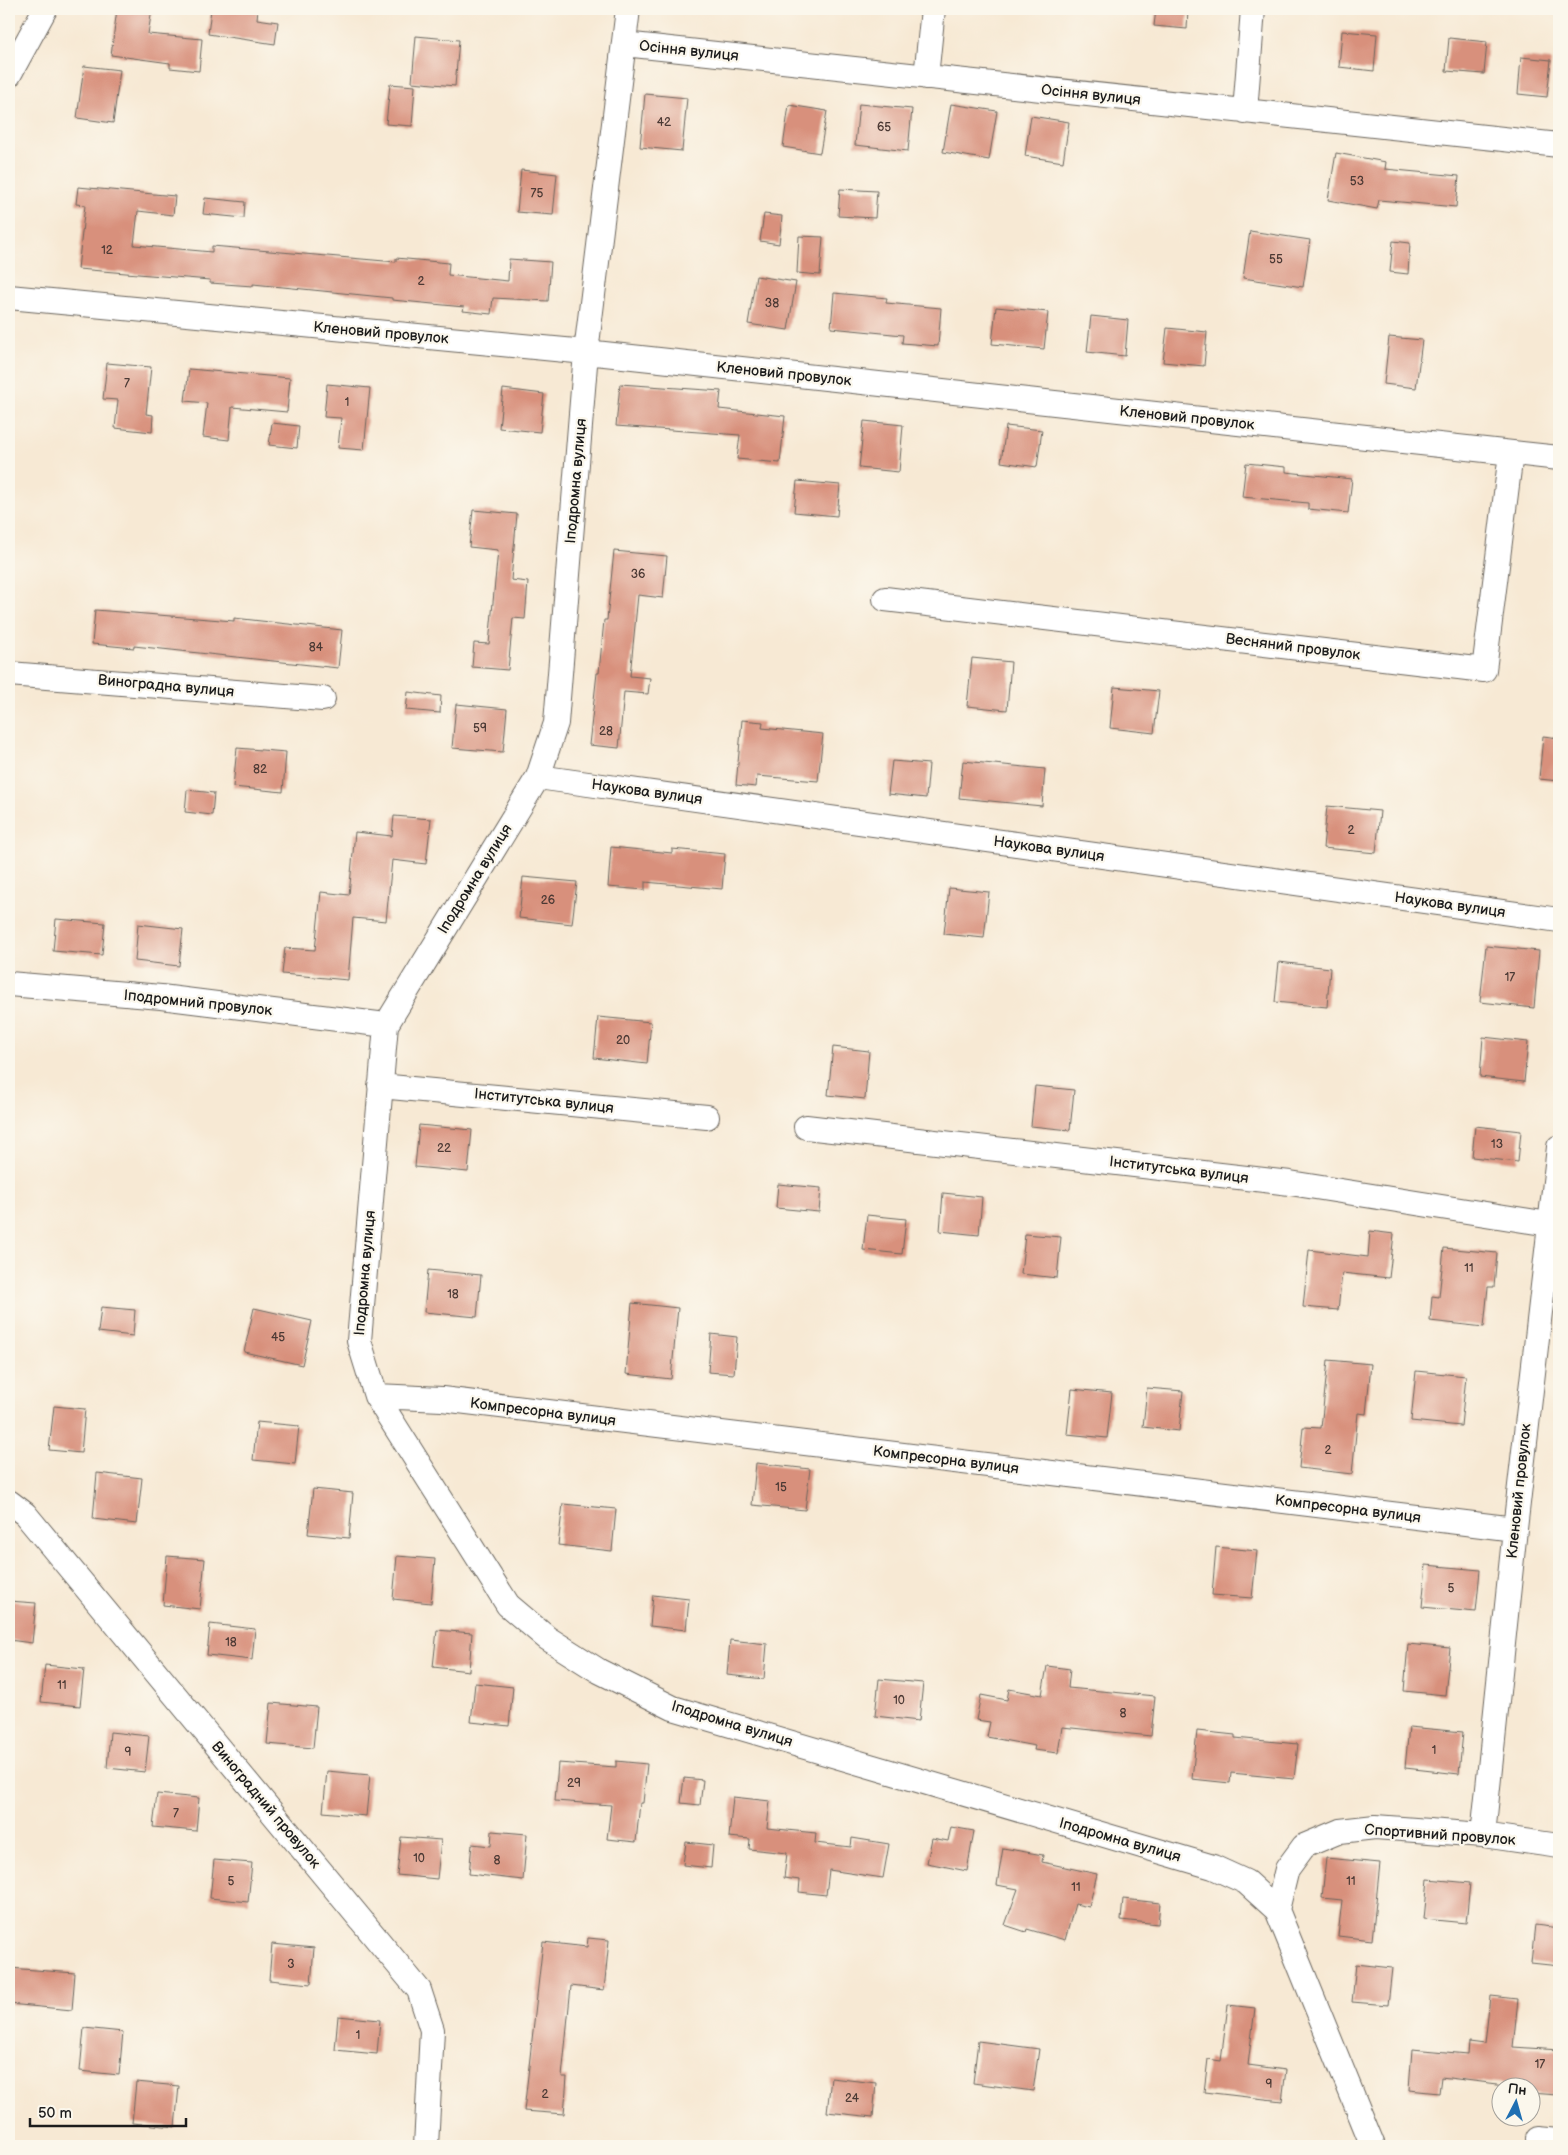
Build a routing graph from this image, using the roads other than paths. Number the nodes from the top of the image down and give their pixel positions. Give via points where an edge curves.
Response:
1 (45, 9) edge
2 (628, 9) edge
3 (933, 9) edge
4 (1253, 9) edge
5 (624, 44) junction
6 (9, 75) edge
7 (926, 77) junction
8 (1245, 112) junction
9 (1559, 145) edge
10 (9, 297) edge
11 (586, 352) junction
12 (1511, 453) junction
13 (1559, 458) edge
14 (885, 599) dead end
15 (9, 674) edge
16 (323, 699) dead end
17 (538, 777) junction
18 (1559, 920) edge
19 (9, 984) edge
20 (386, 1024) junction
21 (380, 1086) junction
22 (708, 1117) dead end
23 (806, 1126) dead end
24 (1559, 1147) edge
25 (1549, 1224) junction
26 (376, 1396) junction
27 (9, 1502) edge
28 (1515, 1529) junction
29 (1483, 1835) junction
30 (1559, 1846) edge
31 (1277, 1910) junction
32 (426, 2146) edge
33 (1373, 2146) edge

1 - 6 street
2 - 5 street, Іподромна вулиця
3 - 7 street
4 - 8 street
5 - 7 street, Осіння вулиця
5 - 11 street, Іподромна вулиця
7 - 8 street, Осіння вулиця
8 - 9 street, Осіння вулиця
10 - 11 street, Кленовий провулок
11 - 12 street, Кленовий провулок
11 - 17 street, Іподромна вулиця via 556,723
12 - 13 street, Кленовий провулок
12 - 14 street, Весняний провулок via 1484,670
15 - 16 street, Виноградна вулиця
17 - 18 street, Наукова вулиця
17 - 20 street, Іподромна вулиця
19 - 20 street, Іподромний провулок via 161,997
20 - 21 street, Іподромна вулиця
21 - 22 street, Інститутська вулиця
21 - 26 street, Іподромна вулиця via 359,1341
23 - 25 street, Інститутська вулиця via 1290,1183
24 - 25 street, Кленовий провулок
25 - 28 street, Кленовий провулок
26 - 28 street, Компресорна вулиця via 442,1399
26 - 31 street, Іподромна вулиця via 508,1605 547,1638 599,1671 673,1708 1213,1867 1246,1882
27 - 32 street, Виноградний провулок via 25,1514 419,1990 432,2030
28 - 29 street, Кленовий провулок
29 - 30 street, Спортивний провулок
29 - 31 street, Спортивний провулок via 1375,1828 1340,1831 1304,1846 1287,1869
31 - 33 street, Іподромна вулиця

